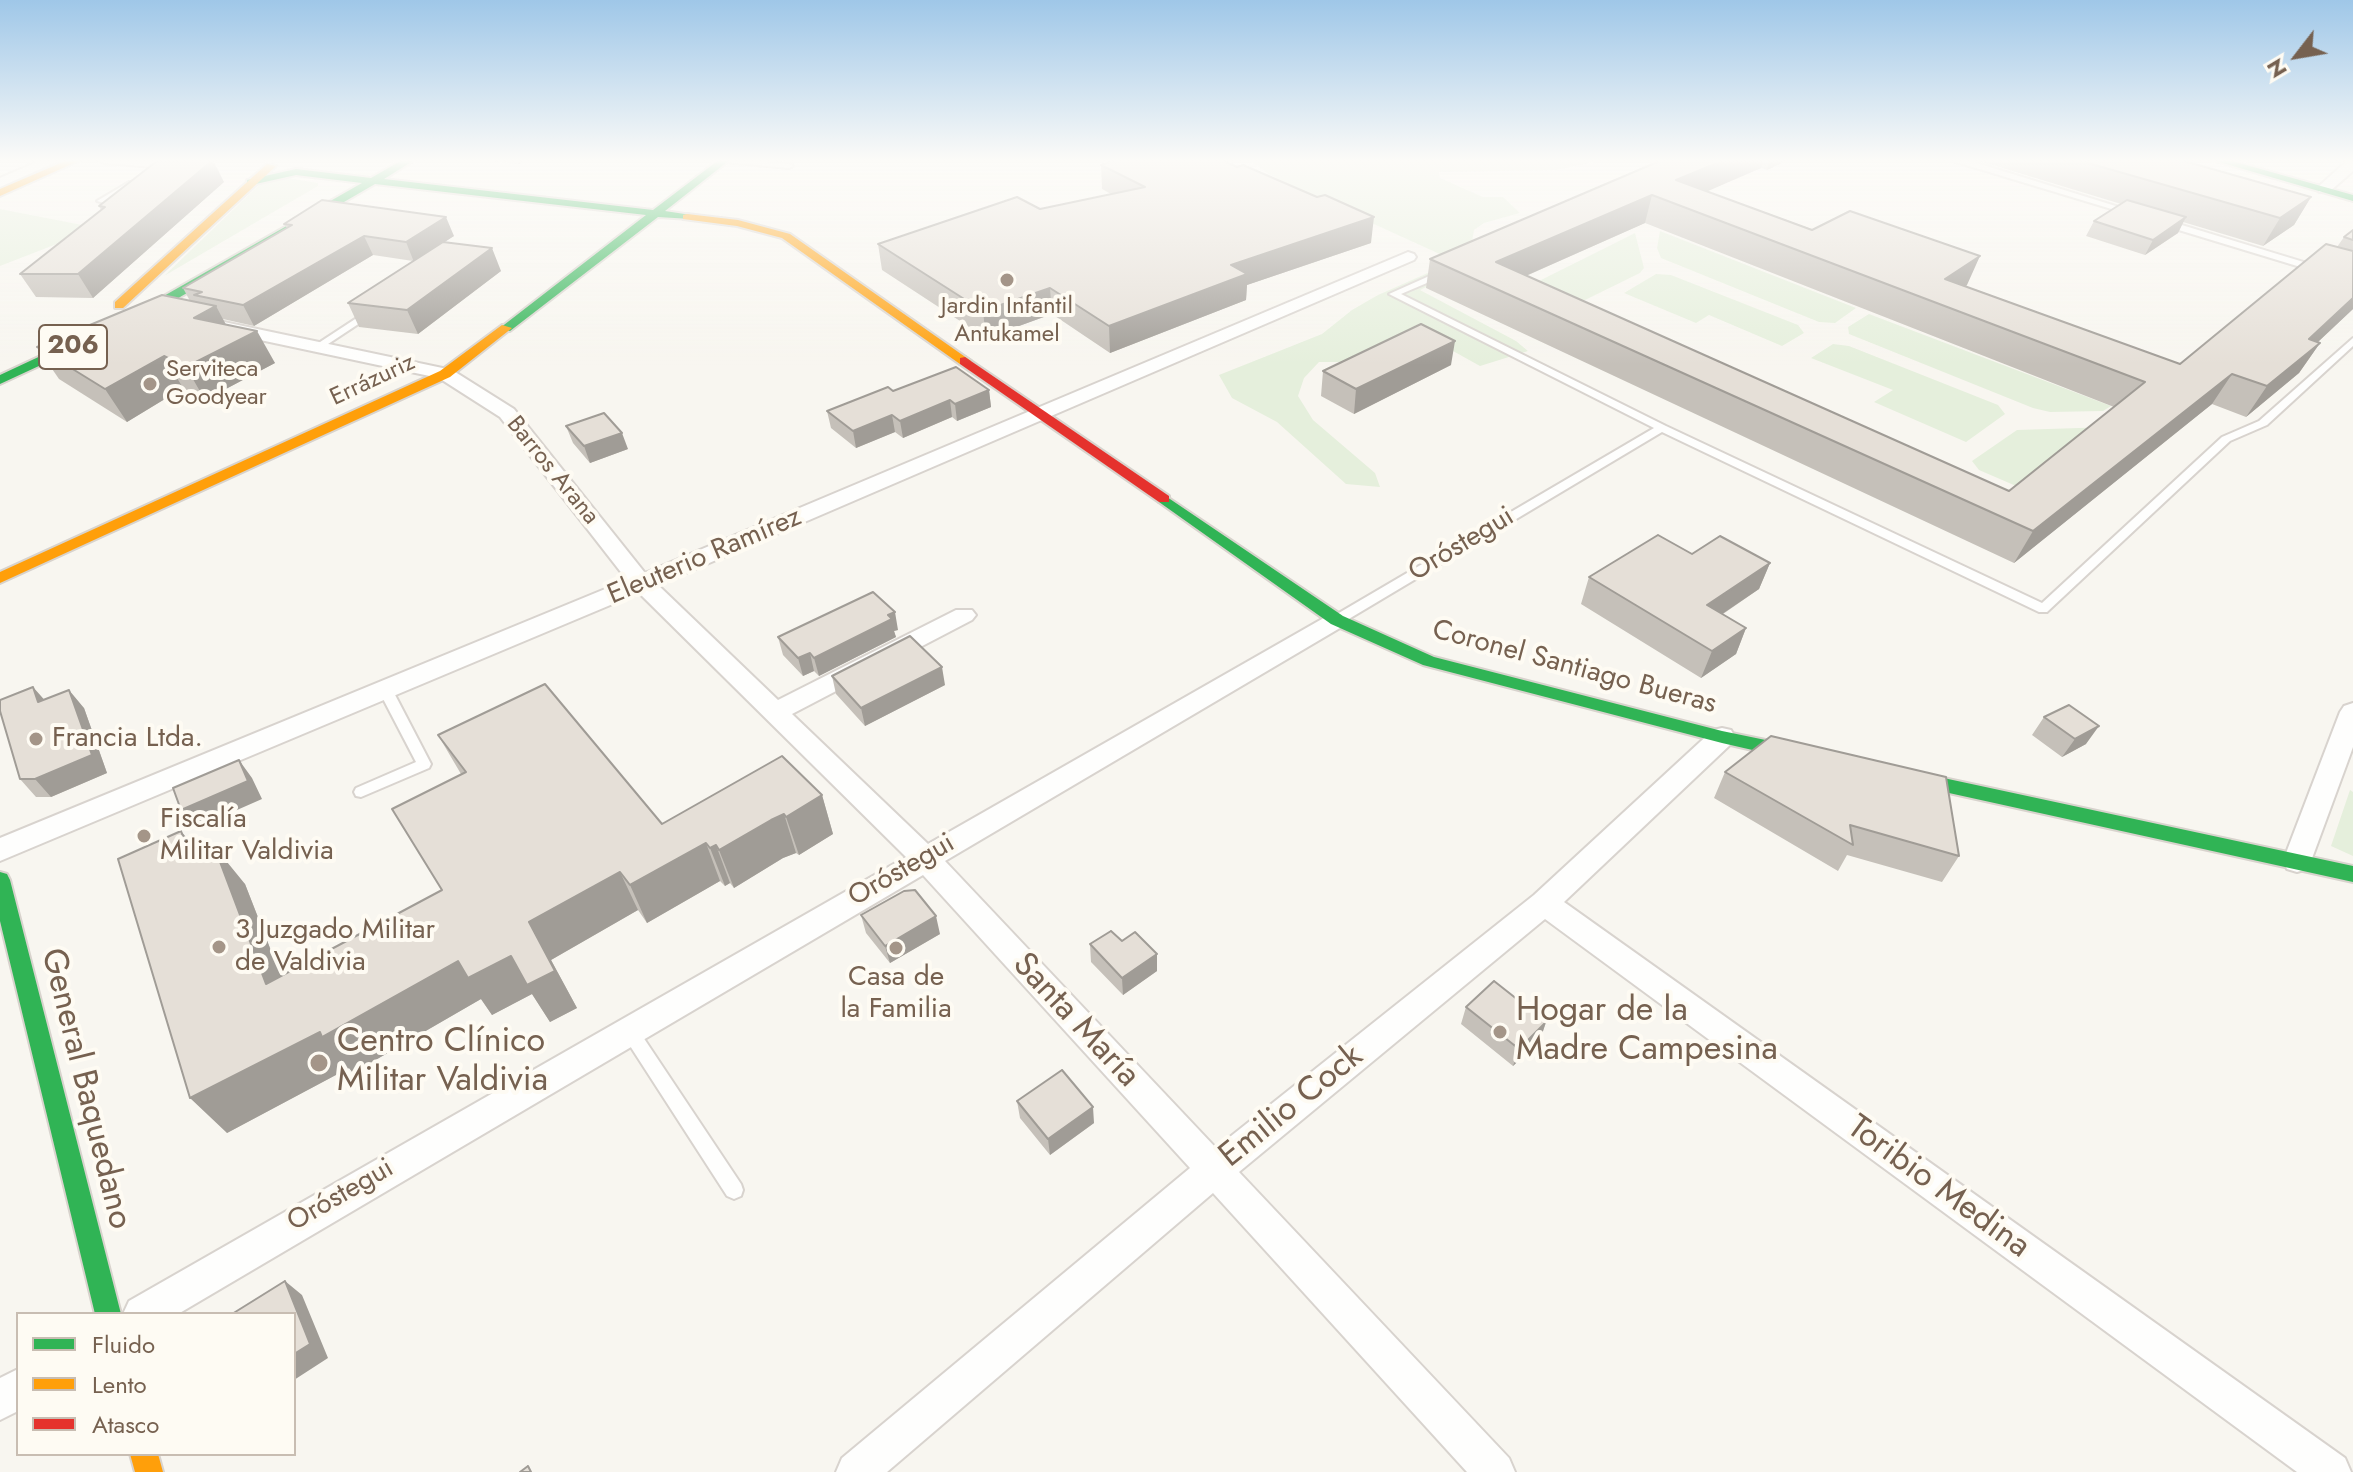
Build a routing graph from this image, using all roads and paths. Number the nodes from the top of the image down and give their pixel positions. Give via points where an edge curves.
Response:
1 (202, 228) edge
2 (260, 228) edge
3 (294, 228) edge
4 (638, 228) edge
5 (755, 228) edge
6 (2181, 228) edge
7 (1408, 257) dead end
8 (1451, 269) edge
9 (2353, 280) edge
10 (119, 305) junction
11 (377, 308) edge
12 (145, 312) junction
13 (174, 317) edge
14 (203, 323) edge
15 (2353, 341) edge
16 (319, 346) junction
17 (0, 363) edge
18 (445, 374) junction
19 (0, 380) edge
20 (1040, 414) junction
21 (1662, 428) junction
22 (0, 578) edge
23 (642, 583) junction
24 (964, 615) dead end
25 (1337, 620) junction
26 (386, 691) junction
27 (2353, 712) edge
28 (773, 713) junction
29 (1722, 737) junction
30 (1831, 760) edge
31 (1877, 770) edge
32 (361, 792) dead end
33 (0, 850) edge
34 (924, 857) junction
35 (2297, 861) junction
36 (2353, 874) edge
37 (0, 880) edge
38 (1544, 903) junction
39 (628, 1029) junction
40 (1213, 1171) junction
41 (734, 1190) dead end
42 (108, 1312) edge
43 (145, 1312) edge
44 (856, 1472) edge
45 (1495, 1472) edge
46 (2331, 1472) edge

1 - 10 main road
2 - 10 main road, 206
3 - 12 main road, 206
4 - 18 main road, Errázuriz
5 - 20 main road, Coronel Santiago Bueras via 786,236
6 - 9 lane
7 - 20 street, Eleuterio Ramírez
8 - 21 lane via 1394,294
10 - 12 street
10 - 17 main road, 206
11 - 16 lane
12 - 13 street
12 - 19 main road, 206
14 - 16 street, Barros Arana
15 - 21 lane via 2263,423 2226,439 2043,609
16 - 18 street, Barros Arana
18 - 22 main road, Errázuriz
18 - 23 street, Barros Arana via 507,413
20 - 23 street, Eleuterio Ramírez
20 - 25 main road, Coronel Santiago Bueras
21 - 25 lane, Oróstegui
23 - 26 street, Eleuterio Ramírez
23 - 28 street, Santa María
24 - 28 street
25 - 29 main road, Coronel Santiago Bueras via 1429,661
25 - 34 street, Oróstegui
26 - 32 lane via 424,764
26 - 33 street, Eleuterio Ramírez
27 - 35 street
28 - 34 street, Santa María
29 - 30 main road, Coronel Santiago Bueras
29 - 38 street, Emilio Cock
31 - 35 main road
34 - 39 street, Oróstegui
34 - 40 street, Santa María
35 - 36 main road
37 - 42 main road, General Baquedano
38 - 40 street, Emilio Cock
38 - 46 street, Toribio Medina
39 - 41 lane
39 - 43 street, Oróstegui
40 - 44 street, Emilio Cock
40 - 45 street, Santa María

